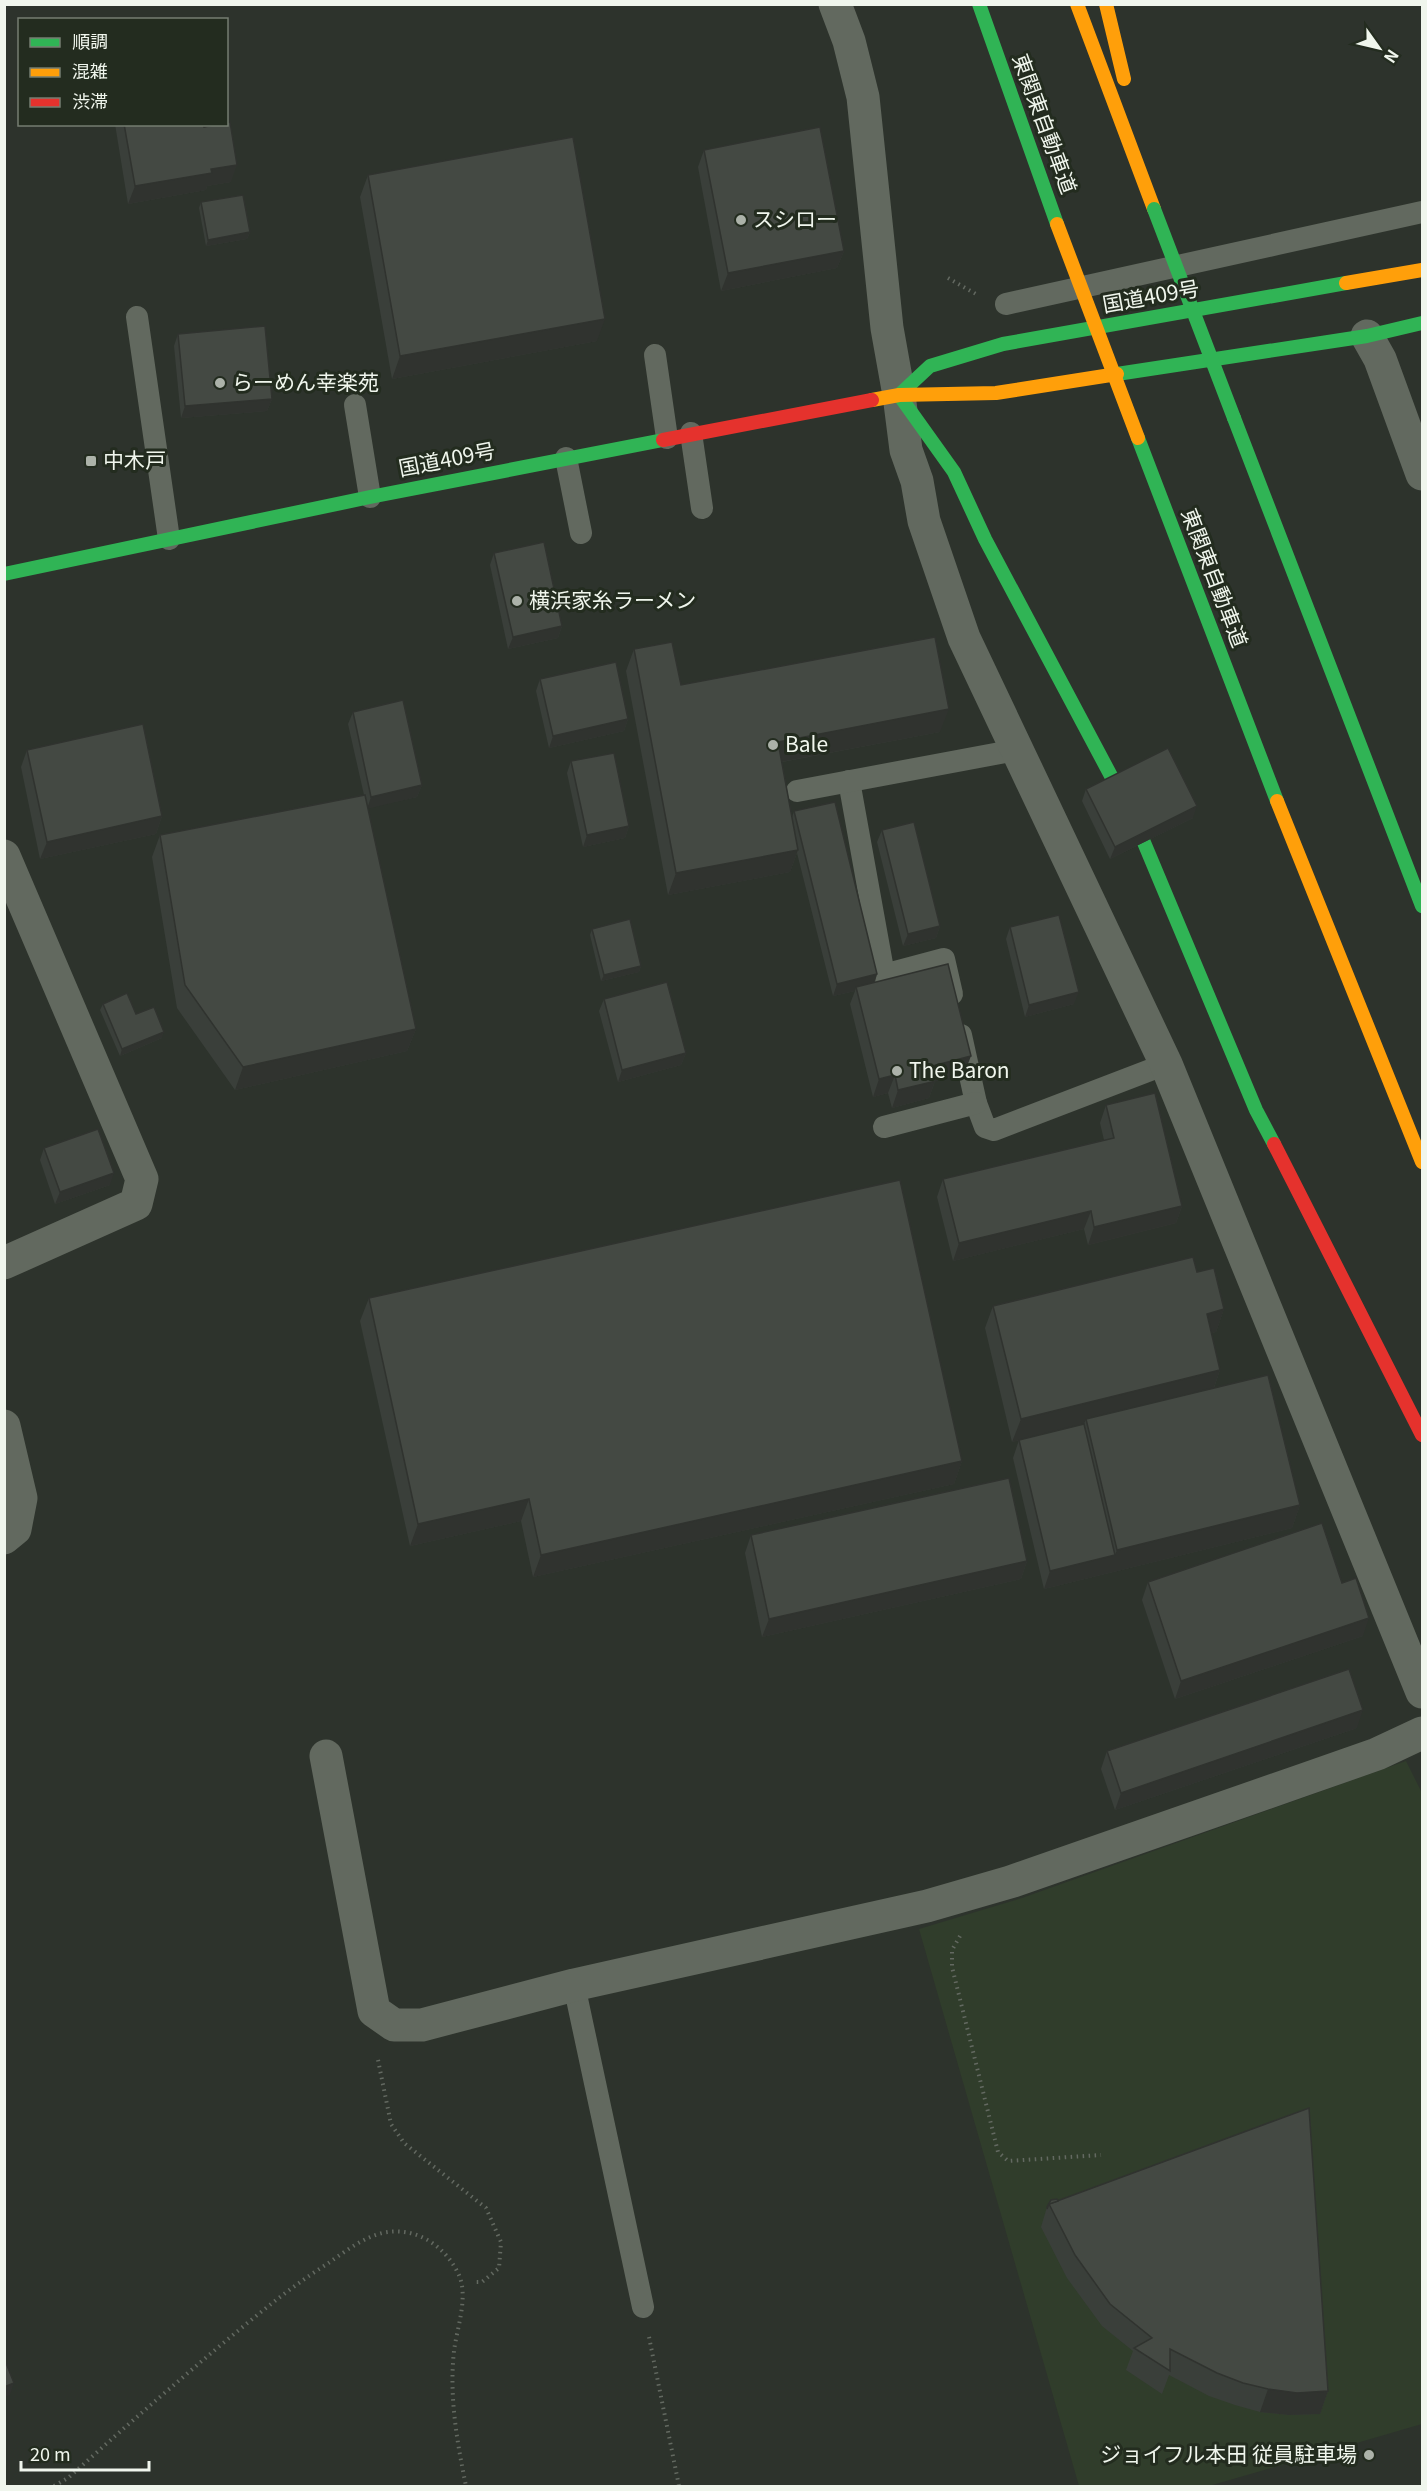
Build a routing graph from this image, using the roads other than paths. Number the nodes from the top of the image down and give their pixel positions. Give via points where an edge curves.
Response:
1 (835, 4) edge
2 (979, 4) edge
3 (1077, 4) edge
4 (1106, 4) edge
5 (1154, 209) junction
6 (1422, 212) edge
7 (1422, 270) edge
8 (1006, 304) dead end
9 (137, 317) dead end
10 (1422, 323) edge
11 (1367, 336) junction
12 (655, 355) dead end
13 (899, 395) junction
14 (355, 405) dead end
15 (691, 433) junction
16 (667, 438) junction
17 (566, 458) junction
18 (1422, 474) edge
19 (370, 496) junction
20 (702, 508) dead end
21 (581, 533) dead end
22 (170, 539) junction
23 (4, 574) edge
24 (1016, 750) junction
25 (849, 782) junction
26 (797, 791) dead end
27 (4, 856) edge
28 (1422, 906) edge
29 (1166, 1064) junction
30 (976, 1103) junction
31 (884, 1127) dead end
32 (1422, 1162) edge
33 (4, 1263) edge
34 (4, 1426) edge
35 (1422, 1435) edge
36 (4, 1538) edge
37 (1422, 1692) edge
38 (1422, 1733) edge
39 (326, 1756) dead end
40 (574, 1985) junction
41 (643, 2307) road end

1 - 13 street via 863,97 887,328
2 - 32 highway, 東関東自動車道, bridge via 1057,224 1255,746
3 - 5 highway
4 - 5 highway
5 - 28 highway, bridge
6 - 8 lane
7 - 13 highway, 国道409号 via 1003,344 930,366
9 - 22 lane
10 - 11 highway, 国道409号
11 - 13 highway, 国道409号 via 996,393
11 - 18 street via 1380,358
12 - 16 lane
13 - 15 highway, 国道409号
13 - 24 street via 906,450 924,521 964,638
13 - 35 highway via 954,472 985,539 1135,821 1256,1110
14 - 19 lane
15 - 16 highway, 国道409号
15 - 20 lane
16 - 17 highway, 国道409号
17 - 19 highway, 国道409号
17 - 21 lane
19 - 22 highway, 国道409号
22 - 23 highway, 国道409号
24 - 25 lane
24 - 29 street
25 - 26 lane
25 - 30 lane via 884,975 944,959
27 - 33 street via 142,1179 136,1204
29 - 30 lane via 994,1130 985,1127
29 - 37 street
30 - 31 lane
34 - 36 street via 21,1498 15,1529
38 - 40 street via 1377,1754 1000,1885 927,1906
39 - 40 street via 374,2012 394,2025 422,2025
40 - 41 lane

